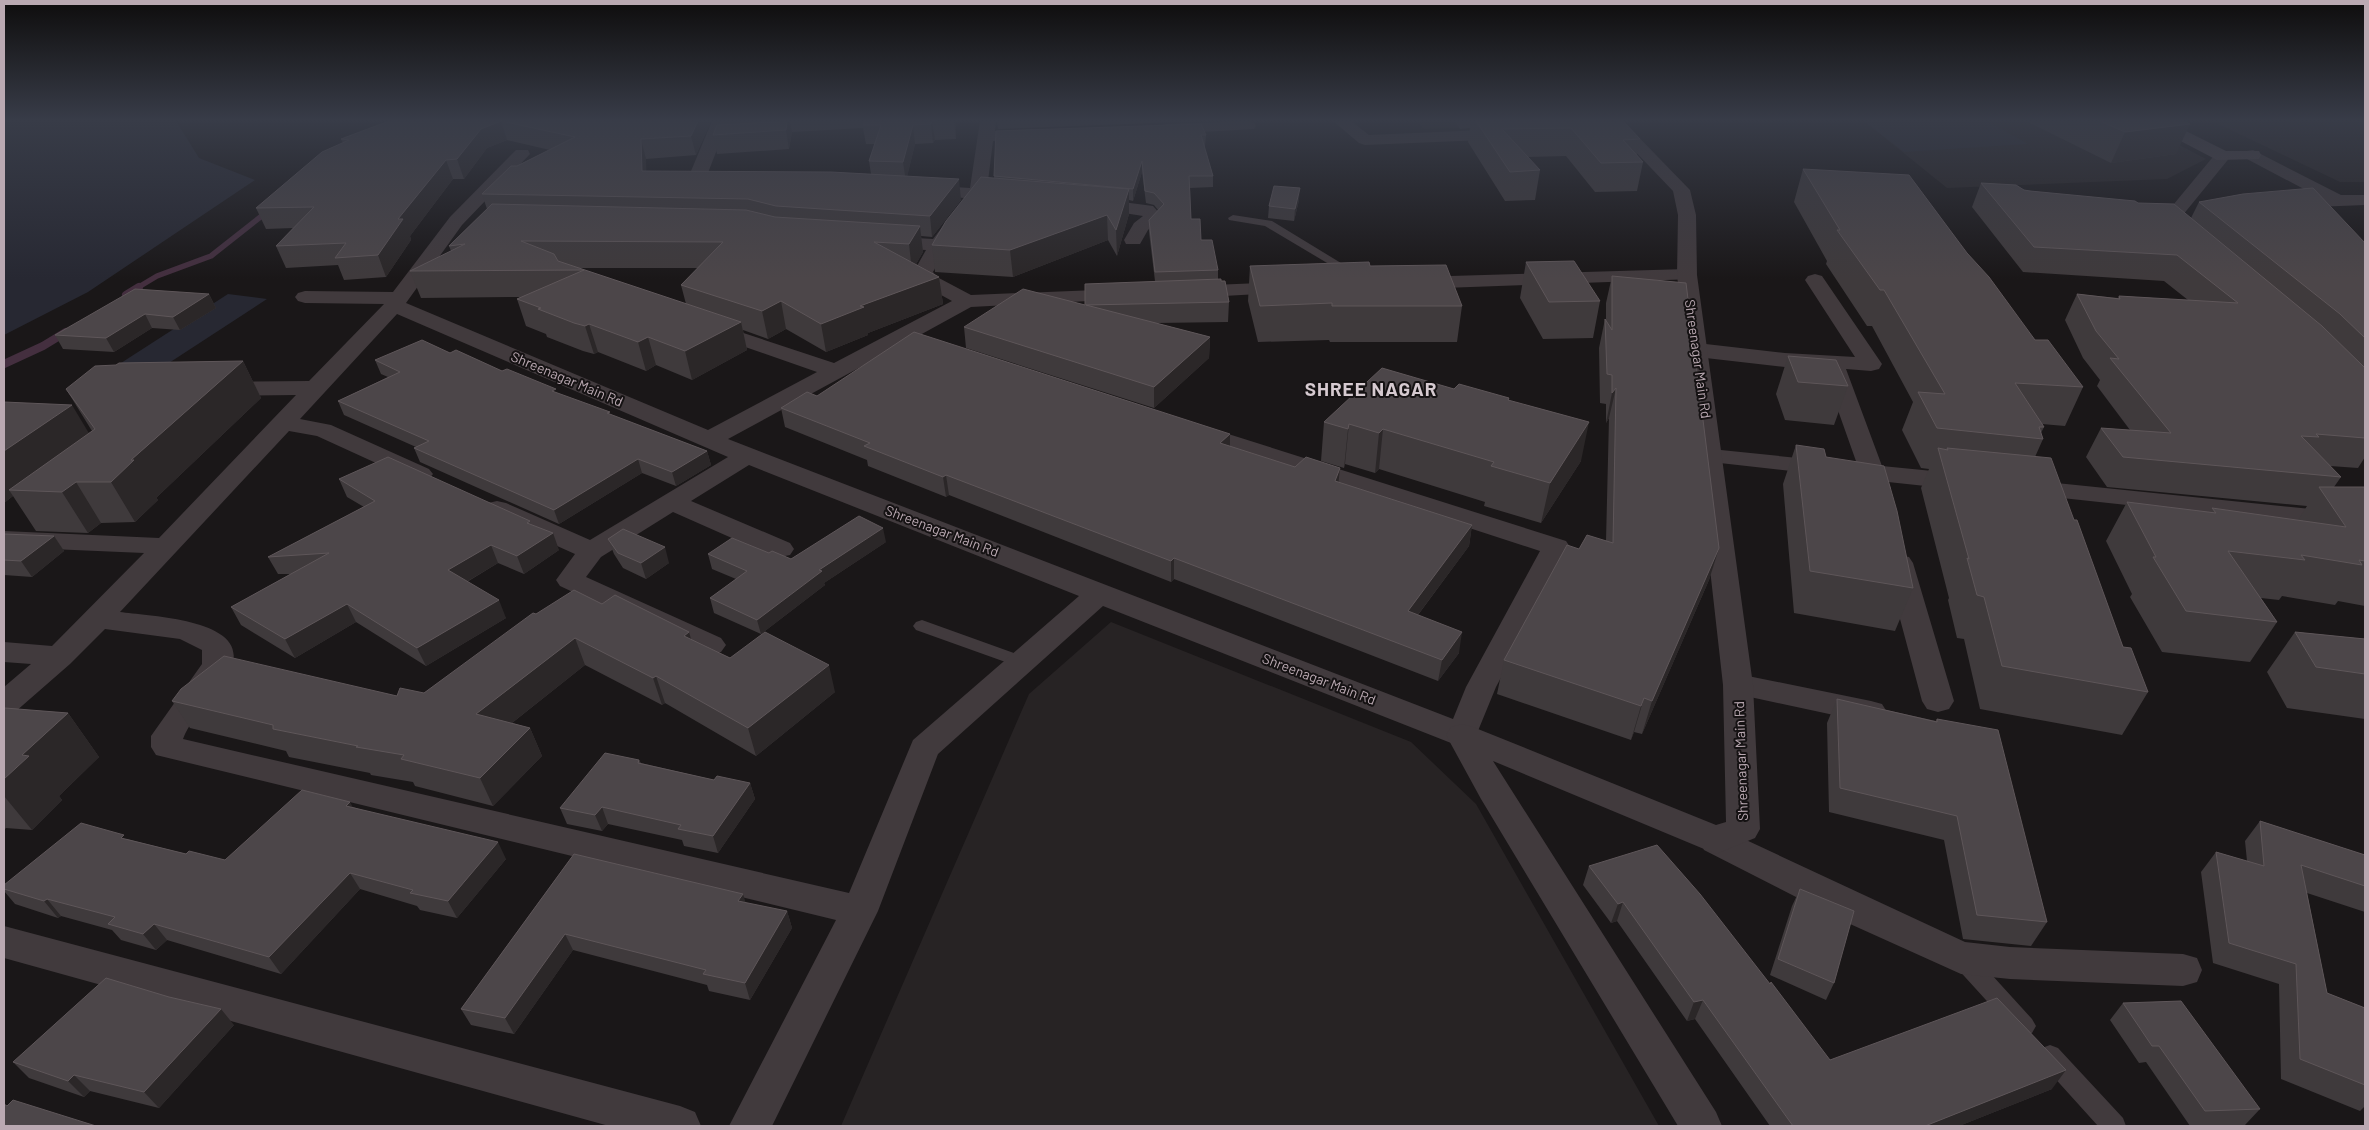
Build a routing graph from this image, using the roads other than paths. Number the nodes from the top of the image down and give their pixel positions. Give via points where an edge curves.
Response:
1 (506, 174) edge
2 (699, 174) edge
3 (981, 174) edge
4 (1664, 174) edge
5 (2208, 174) edge
6 (2288, 174) edge
7 (735, 184) edge
8 (901, 189) edge
9 (978, 194) junction
10 (1025, 198) edge
11 (2338, 200) junction
12 (2364, 201) edge
13 (1072, 202) edge
14 (2273, 204) edge
15 (2197, 217) dead end
16 (1233, 218) dead end
17 (2148, 220) edge
18 (2168, 222) junction
19 (1133, 240) dead end
20 (869, 241) edge
21 (938, 245) junction
22 (2201, 251) edge
23 (1687, 275) junction
24 (1815, 280) dead end
25 (1366, 282) joint
26 (1400, 284) edge
27 (1340, 286) edge
28 (1301, 287) edge
29 (1173, 292) edge
30 (1144, 294) edge
31 (305, 297) dead end
32 (966, 301) junction
33 (396, 302) junction
34 (694, 322) edge
35 (901, 336) junction
36 (1697, 350) junction
37 (967, 357) edge
38 (1832, 362) junction
39 (835, 371) junction
40 (317, 388) junction
41 (197, 389) edge
42 (284, 423) junction
43 (1176, 425) edge
44 (708, 440) junction
45 (747, 456) junction
46 (1711, 456) junction
47 (1874, 473) junction
48 (439, 482) edge
49 (475, 498) edge
50 (671, 502) junction
51 (1884, 511) edge
52 (2365, 516) edge
53 (4, 538) edge
54 (1892, 540) edge
55 (165, 546) junction
56 (780, 549) dead end
57 (591, 551) junction
58 (1100, 593) junction
59 (98, 619) junction
60 (922, 626) dead end
61 (711, 645) dead end
62 (4, 652) edge
63 (60, 657) junction
64 (1022, 662) junction
65 (1738, 684) junction
66 (4, 704) edge
67 (1462, 735) junction
68 (1716, 840) junction
69 (860, 912) junction
70 (4, 942) edge
71 (1961, 958) junction
72 (2183, 970) dead end
73 (680, 1126) edge
74 (750, 1126) edge
75 (1701, 1126) edge
76 (2114, 1126) edge

1 - 33 street
2 - 7 street via 695,183
3 - 9 street
4 - 23 street, Shreenagar Main Rd via 1681,190 1688,215
5 - 18 street
6 - 11 street
8 - 9 street
9 - 10 street
9 - 21 street
11 - 12 street
11 - 14 street
13 - 19 street via 1147,210 1153,216 1141,226
15 - 18 street
16 - 25 lane via 1268,223
17 - 18 street
18 - 22 street
20 - 21 street
21 - 32 street via 923,273 930,281
23 - 26 street
23 - 36 street, Shreenagar Main Rd
24 - 38 street via 1871,364
25 - 27 street
28 - 29 street
30 - 32 street
31 - 33 street
32 - 35 street
33 - 40 street
33 - 44 street, Shreenagar Main Rd
34 - 39 street
35 - 37 street
35 - 39 street
36 - 38 street
36 - 46 street, Shreenagar Main Rd
38 - 47 street
39 - 44 street
40 - 41 street
40 - 42 street
42 - 48 street via 323,430
42 - 55 street
43 - 67 street via 1556,547 1481,686
44 - 45 street, Shreenagar Main Rd
45 - 50 street
45 - 58 street, Shreenagar Main Rd
46 - 47 street
46 - 65 street, Shreenagar Main Rd
47 - 51 street
47 - 52 street via 2311,517
49 - 57 street
50 - 56 street
50 - 57 street
53 - 55 street
54 - 65 street via 1929,717
55 - 59 street
57 - 61 street via 570,580
58 - 64 street
58 - 67 street, Shreenagar Main Rd
59 - 63 street
59 - 69 street via 186,630 217,645 216,664 167,736 167,747
60 - 64 lane
62 - 63 street
63 - 66 street
64 - 69 street via 924,748
65 - 68 street, Shreenagar Main Rd via 1743,829
67 - 68 street, Shreenagar Main Rd
67 - 75 street via 1492,790
68 - 71 street
69 - 74 street
70 - 73 street
71 - 72 street
71 - 76 lane

